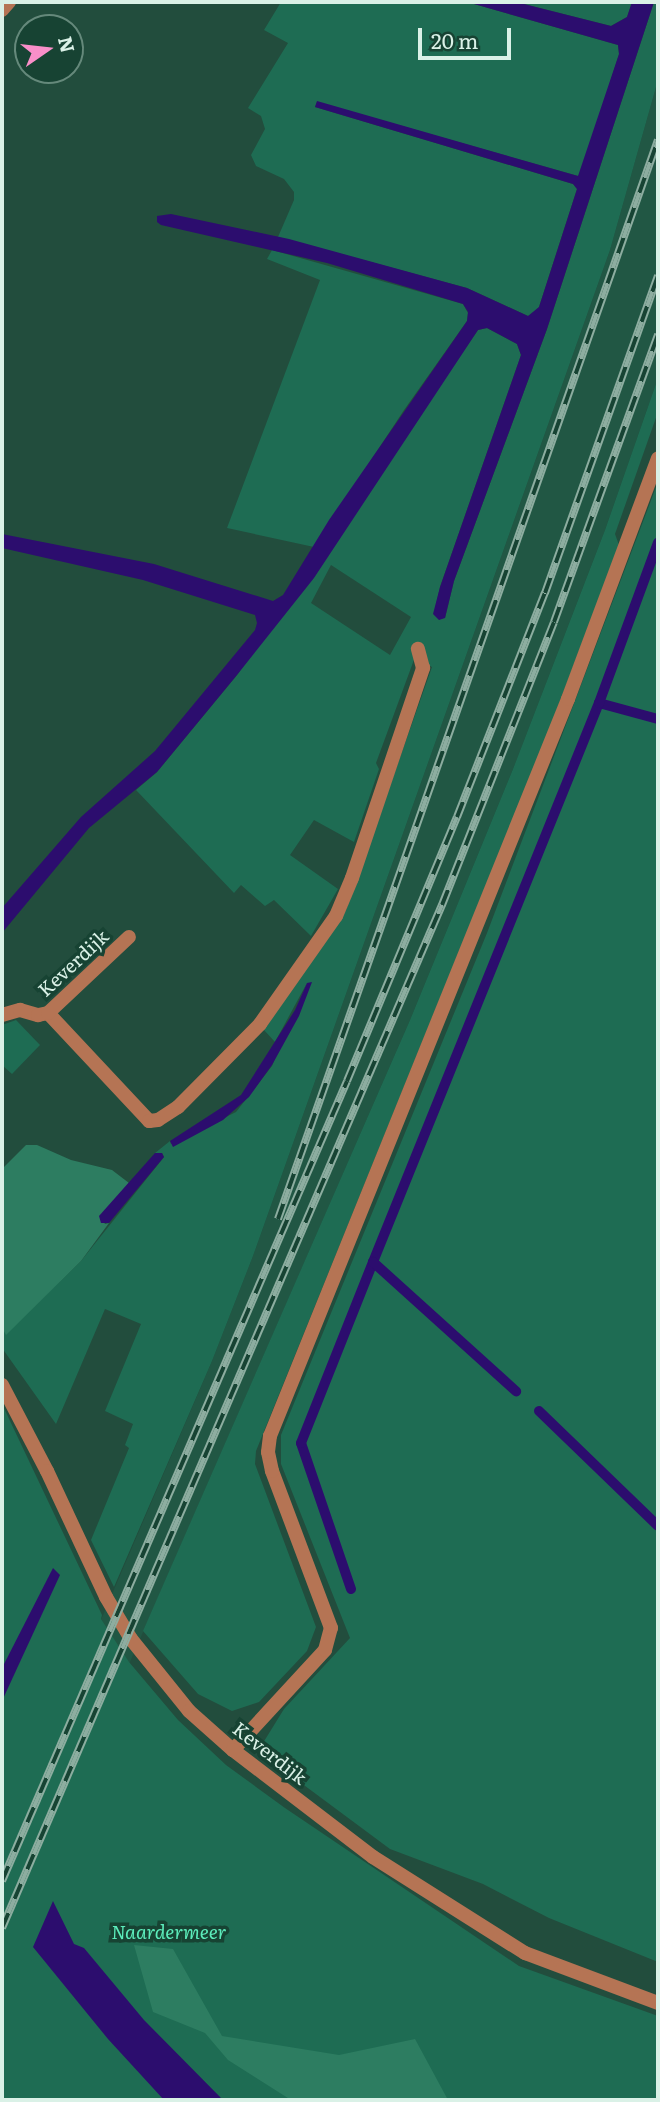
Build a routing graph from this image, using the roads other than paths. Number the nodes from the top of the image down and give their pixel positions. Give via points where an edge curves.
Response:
1 (9, 2) edge
2 (2, 10) edge
3 (658, 458) edge
4 (418, 649) dead end
5 (129, 937) dead end
6 (48, 1013) junction
7 (2, 1015) edge
8 (2, 1385) edge
9 (233, 1750) junction
10 (658, 2003) edge

1 - 2 street
3 - 9 street via 563,711 270,1436 272,1471 331,1628 326,1650
4 - 6 street via 423,668 336,916 260,1024 178,1107 149,1121
5 - 6 street, Keverdijk
6 - 7 street, Keverdijk via 20,1010
8 - 9 street, Keverdijk via 131,1639 189,1711
9 - 10 street, Keverdijk via 373,1857 525,1953

